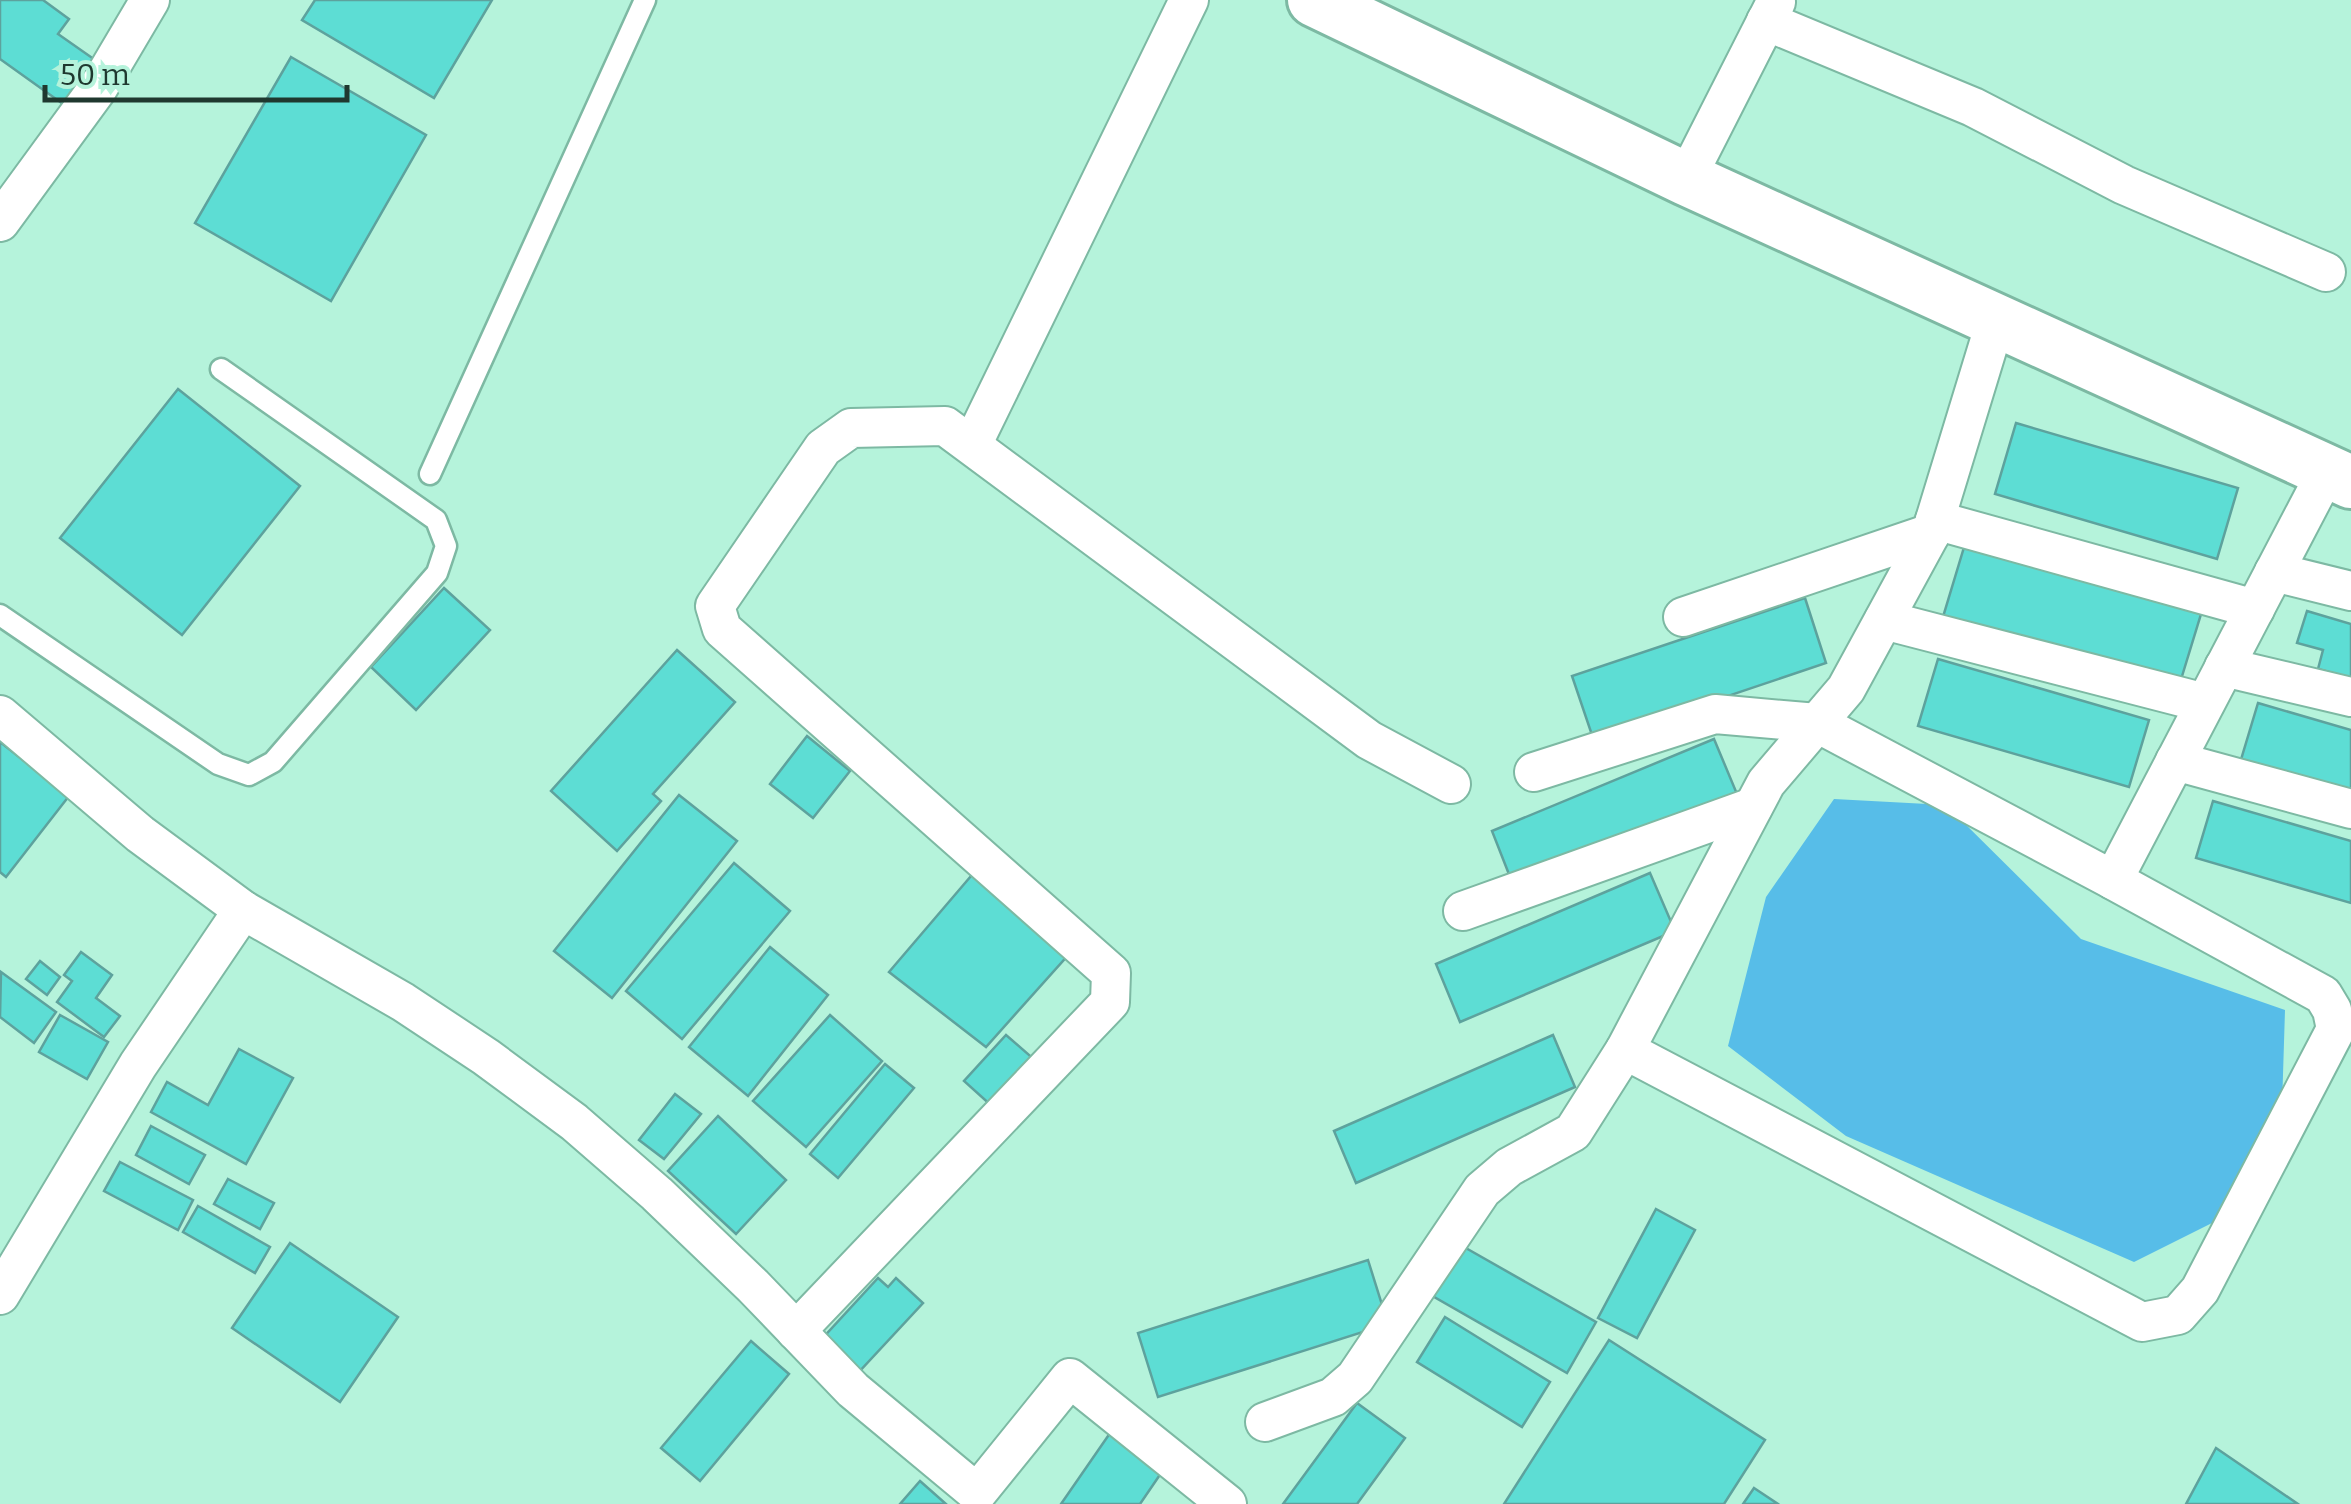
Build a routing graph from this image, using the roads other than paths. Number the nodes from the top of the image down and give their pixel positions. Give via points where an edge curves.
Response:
1 (150, 0) edge
2 (645, 0) edge
3 (1189, 0) edge
4 (1316, 0) edge
5 (1771, 11) edge
6 (1686, 179) junction
7 (0, 222) edge
8 (2326, 272) dead end
9 (1996, 320) junction
10 (221, 368) dead end
11 (972, 445) junction
12 (430, 474) dead end
13 (2339, 477) edge
14 (1933, 527) junction
15 (2274, 572) junction
16 (2351, 591) edge
17 (2255, 609) junction
18 (0, 614) edge
19 (1682, 617) dead end
20 (1884, 620) junction
21 (2224, 667) junction
22 (2351, 697) edge
23 (2205, 703) junction
24 (0, 714) edge
25 (1817, 723) junction
26 (2175, 761) junction
27 (1534, 772) dead end
28 (1452, 784) dead end
29 (1753, 807) junction
30 (2351, 809) edge
31 (2113, 880) junction
32 (243, 910) junction
33 (1463, 910) dead end
34 (1625, 1050) junction
35 (0, 1295) edge
36 (796, 1331) junction
37 (1264, 1422) dead end
38 (1227, 1504) edge

1 - 7 street via 98,88
2 - 12 lane
3 - 11 street
4 - 6 street
5 - 6 street
5 - 8 street via 2124,185
6 - 9 street
9 - 13 street
9 - 14 street
10 - 18 lane via 436,520 446,546 437,572 273,762 249,775 218,764
11 - 28 street via 1369,740
11 - 36 street via 945,426 851,428 823,448 715,606 722,629 1110,972 1110,1002
13 - 15 street
14 - 17 street
14 - 19 street
14 - 20 street
15 - 16 street
15 - 17 street
17 - 21 street
20 - 23 street
20 - 25 street via 1846,689
21 - 22 street
21 - 23 street
23 - 26 street
24 - 32 street via 140,834
25 - 27 street via 1715,714
25 - 29 street
25 - 31 street
26 - 30 street
26 - 31 street
29 - 33 street
29 - 34 street
31 - 34 street via 2323,995 2336,1029 2200,1290 2178,1315 2142,1322
32 - 35 street via 138,1065
32 - 36 street via 403,1002 574,1122
34 - 37 street via 1573,1132 1482,1190 1356,1378 1334,1397
36 - 38 street via 853,1390 977,1493 1070,1378

